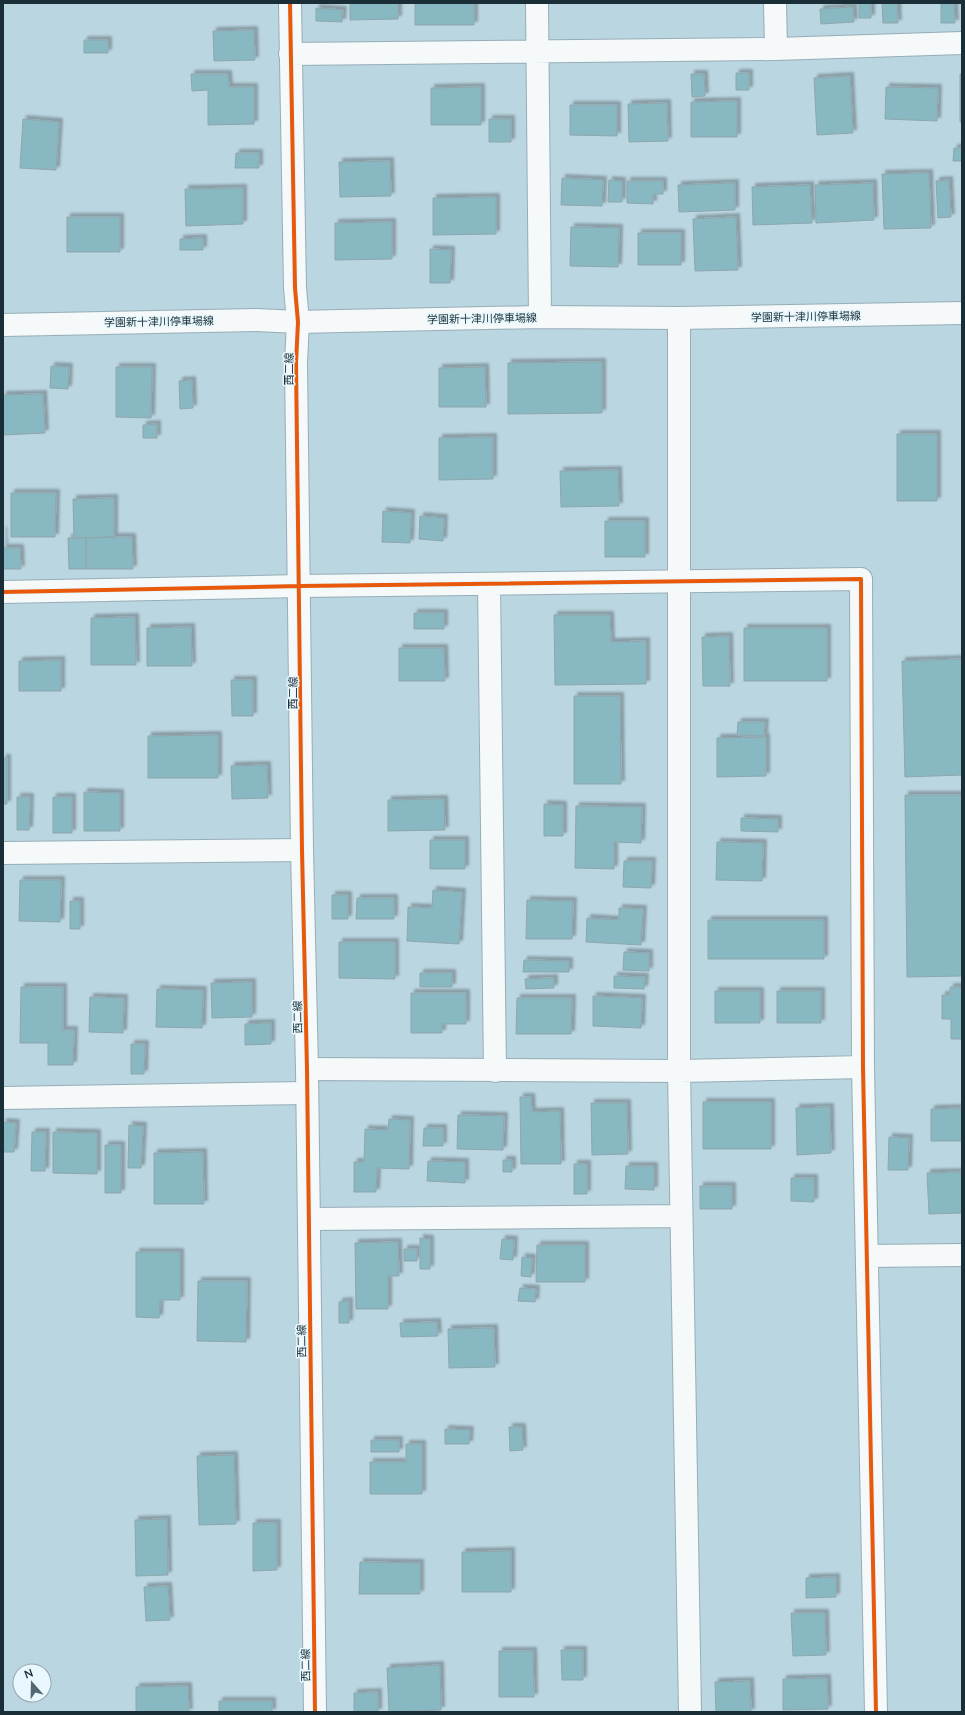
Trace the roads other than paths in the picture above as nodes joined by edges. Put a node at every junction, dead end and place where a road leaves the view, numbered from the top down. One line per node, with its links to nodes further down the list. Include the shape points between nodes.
1 (290, 3): 7 (street, 西二線)
2 (537, 3): 6 (street)
3 (775, 3): 5 (street)
4 (962, 43): 5 (street)
5 (776, 49): 6 (street)
6 (538, 52): 7 (street); 9 (street)
7 (290, 54): 11 (street, 西二線)
8 (962, 313): 10 (street, 学園新十津川停車場線)
9 (540, 317): 10 (street, 学園新十津川停車場線); 11 (street, 学園新十津川停車場線)
10 (679, 318): 13 (street)
11 (298, 322): 12 (street, 学園新十津川停車場線, via 256,320); 15 (street, 西二線, via 296,363)
12 (3, 325)
13 (678, 581): 14 (street); 19 (street, via 861,579); 21 (street)
14 (489, 584): 15 (street); 22 (street)
15 (300, 586): 16 (street); 17 (street, 西二線)
16 (3, 592)
17 (302, 850): 18 (street); 20 (street, 西二線)
18 (3, 853)
19 (863, 1067): 21 (street); 28 (street)
20 (307, 1069): 22 (street); 23 (street, 西二線)
21 (679, 1070): 22 (street); 25 (street)
22 (495, 1071)
23 (307, 1093): 24 (street); 26 (street, 西二線)
24 (3, 1098)
25 (681, 1216): 26 (street); 30 (street)
26 (309, 1220): 29 (street, 西二線)
27 (962, 1254): 28 (street)
28 (868, 1256): 31 (street)
29 (315, 1712)
30 (690, 1712)
31 (876, 1712)

